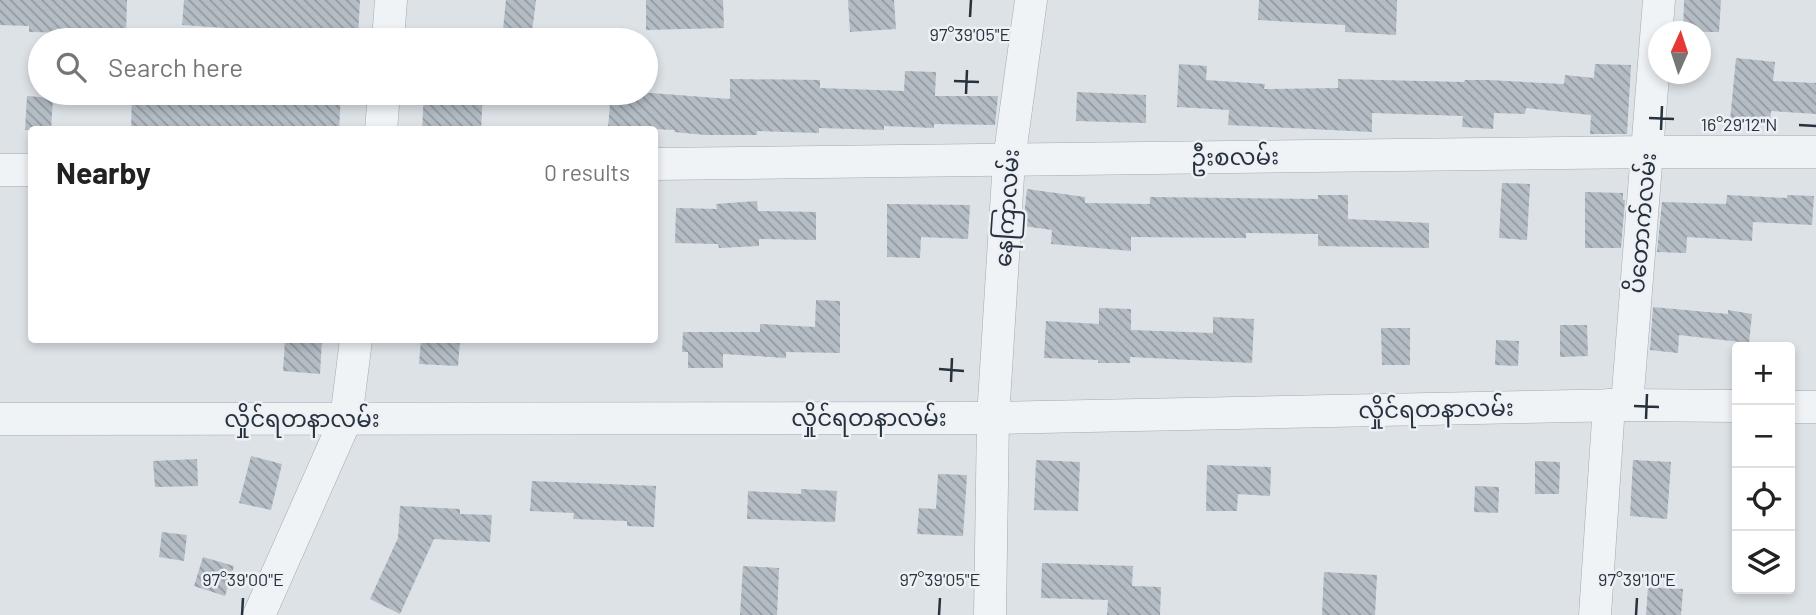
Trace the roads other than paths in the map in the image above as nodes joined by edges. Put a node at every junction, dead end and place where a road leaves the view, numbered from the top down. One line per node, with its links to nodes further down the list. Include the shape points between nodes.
1 (391, 0): 4 (street)
2 (1031, 0): 9 (street, နေကြာလမ်း)
3 (1658, 0): 7 (street, ပိတောက်လမ်း)
4 (389, 28)
5 (383, 105): 6 (street)
6 (382, 126)
7 (1647, 152): 8 (street, ဦးစလမ်း); 9 (street, ဦးစလမ်း); 14 (street, ပိတောက်လမ်း)
8 (1816, 152)
9 (1009, 160): 10 (street, ဦးစလမ်း); 18 (street, နေကြာလမ်း)
10 (658, 164)
11 (0, 170): 12 (street)
12 (28, 170)
13 (356, 343): 20 (street)
14 (1618, 405): 15 (street, လှိုင်ရတနာလမ်း); 18 (street, လှိုင်ရတနာလမ်း); 23 (street, ပိတောက်လမ်း)
15 (1732, 406)
16 (1795, 407): 17 (street)
17 (1816, 407)
18 (993, 418): 20 (street, လှိုင်ရတနာလမ်း); 22 (street, နေကြာလမ်း)
19 (0, 419): 20 (street, လှိုင်ရတနာလမ်း)
20 (346, 419): 21 (street)
21 (259, 615)
22 (990, 615)
23 (1595, 615)

